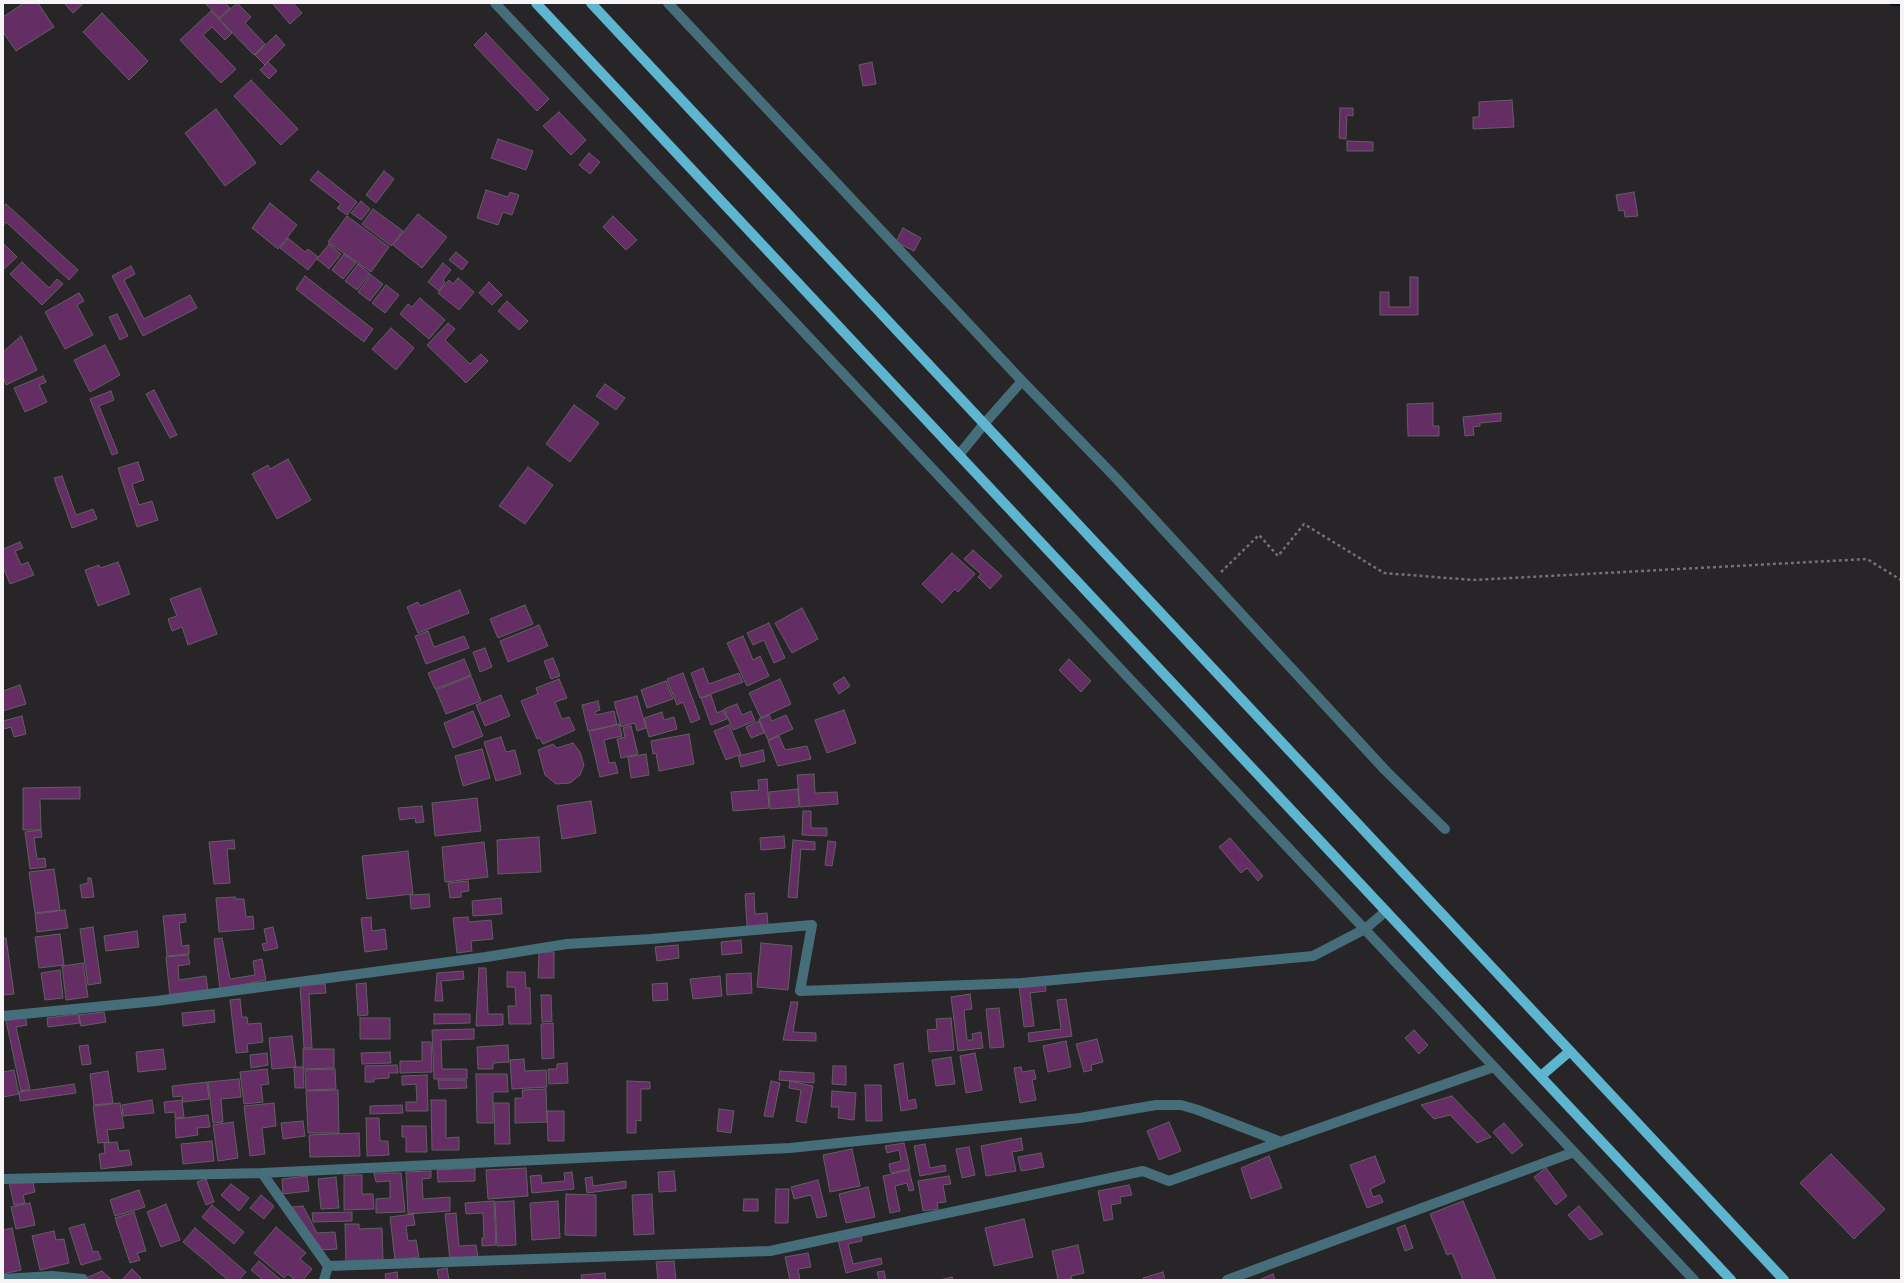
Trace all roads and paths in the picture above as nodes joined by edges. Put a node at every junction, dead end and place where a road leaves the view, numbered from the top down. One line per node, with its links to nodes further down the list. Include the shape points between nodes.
1 (495, 3): 12 (street)
2 (536, 3): 7 (main road)
3 (591, 3): 6 (main road)
4 (668, 3): 5 (street)
5 (1022, 381): 6 (street); 9 (street, via 1116,478)
6 (984, 424): 7 (street); 14 (main road)
7 (959, 455): 11 (main road)
8 (1901, 580): 9 (path, via 1867,559 1473,580 1384,573 1304,524 1278,556 1259,535)
9 (1210, 582): 10 (street, via 1385,770)
10 (1444, 829)
11 (1386, 911): 12 (street); 16 (main road)
12 (1365, 929): 13 (street, via 1313,956 1022,983 800,991 812,925 567,944 156,1001); 15 (street)
13 (3, 1016)
14 (1570, 1051): 16 (main road); 28 (main road)
15 (1494, 1067): 17 (street); 18 (street)
16 (1541, 1076): 27 (main road)
17 (1281, 1142): 19 (street, via 1198,1110 1180,1105 1156,1105 1080,1118 790,1148); 21 (street, via 1169,1181 1143,1171 770,1251)
18 (1574, 1152): 25 (street); 26 (street)
19 (262, 1173): 20 (street); 21 (street)
20 (3, 1179)
21 (328, 1266): 24 (street)
22 (3, 1279): 23 (street, via 52,1276)
23 (83, 1279)
24 (324, 1280)
25 (1227, 1280)
26 (1694, 1280)
27 (1731, 1280)
28 (1784, 1280)

